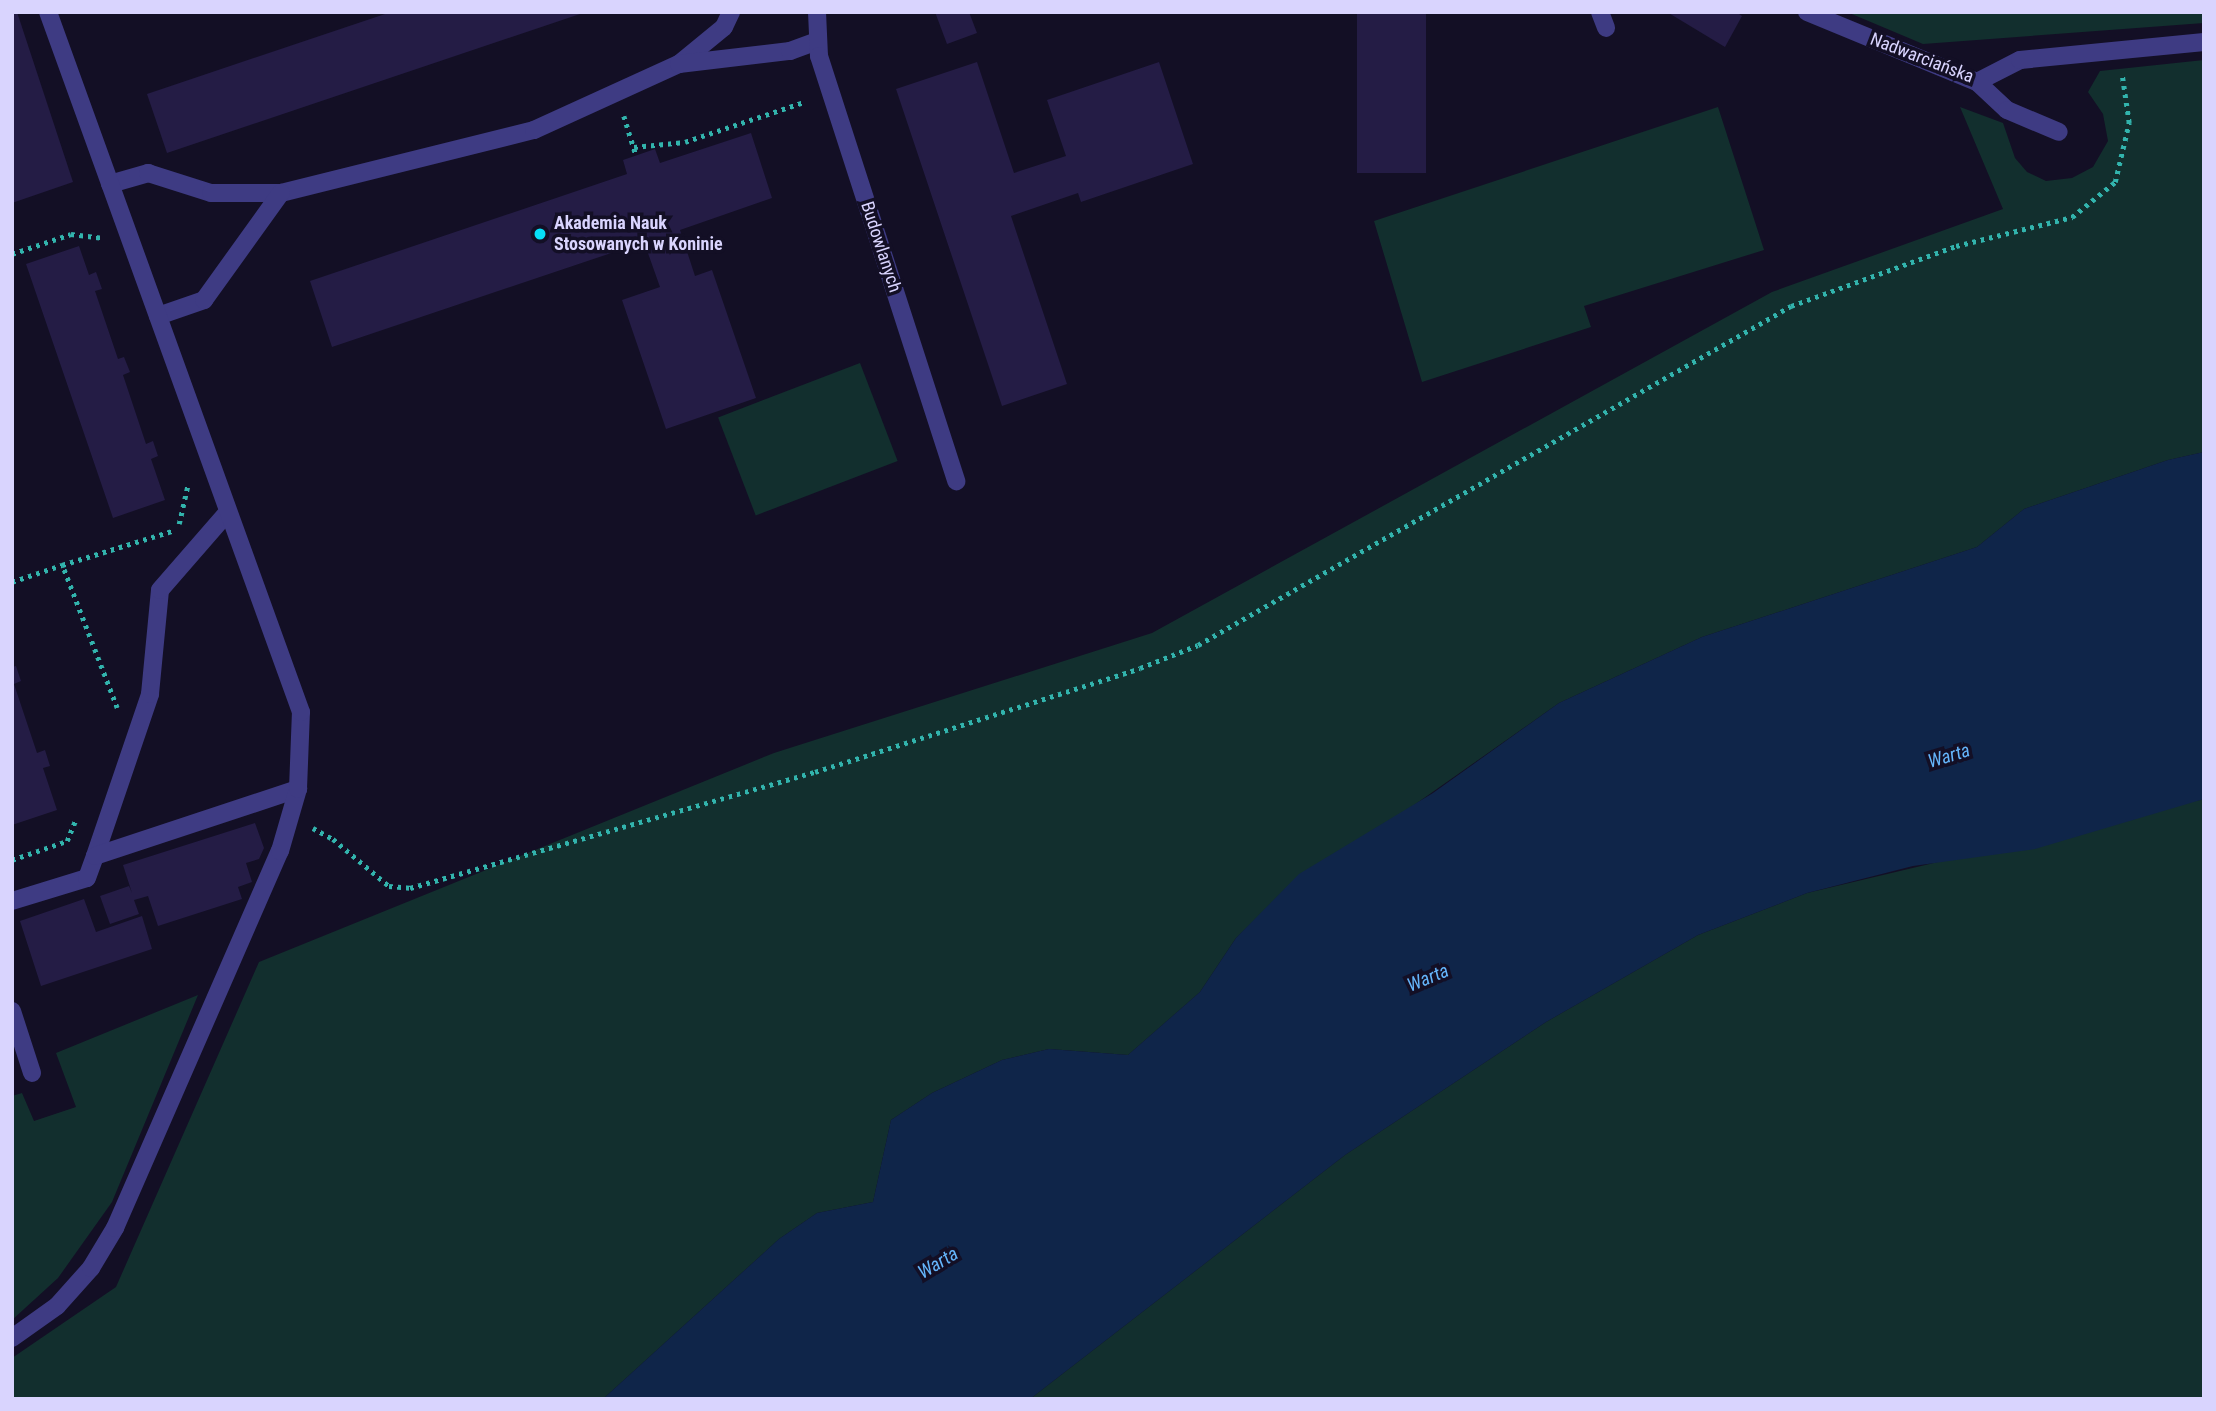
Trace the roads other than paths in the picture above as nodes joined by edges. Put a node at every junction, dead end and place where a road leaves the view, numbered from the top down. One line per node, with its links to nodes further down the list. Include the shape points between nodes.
1 (48, 12): 10 (street)
2 (732, 12): 7 (street, via 724,27)
3 (817, 12): 5 (street, Budowlanych)
4 (1807, 12): 8 (street, Nadwarciańska)
5 (817, 41): 7 (street, via 790,51); 13 (street, Budowlanych)
6 (2204, 41): 8 (street, Nadwarciańska, via 2020,60)
7 (678, 64): 11 (street, via 534,130)
8 (1977, 82): 9 (street, via 2007,110)
9 (2059, 132)
10 (110, 184): 11 (street, via 148,173 211,193); 12 (street)
11 (281, 193): 12 (street, via 204,300)
12 (158, 316): 14 (street)
13 (956, 481)
14 (227, 513): 15 (street, via 301,712); 16 (street, via 160,590 150,694)
15 (298, 789): 16 (street); 20 (street, via 280,851 115,1228 91,1268 57,1306)
16 (95, 856): 17 (street, via 87,878)
17 (12, 901)
18 (12, 1011): 19 (street)
19 (32, 1073)
20 (12, 1338)

